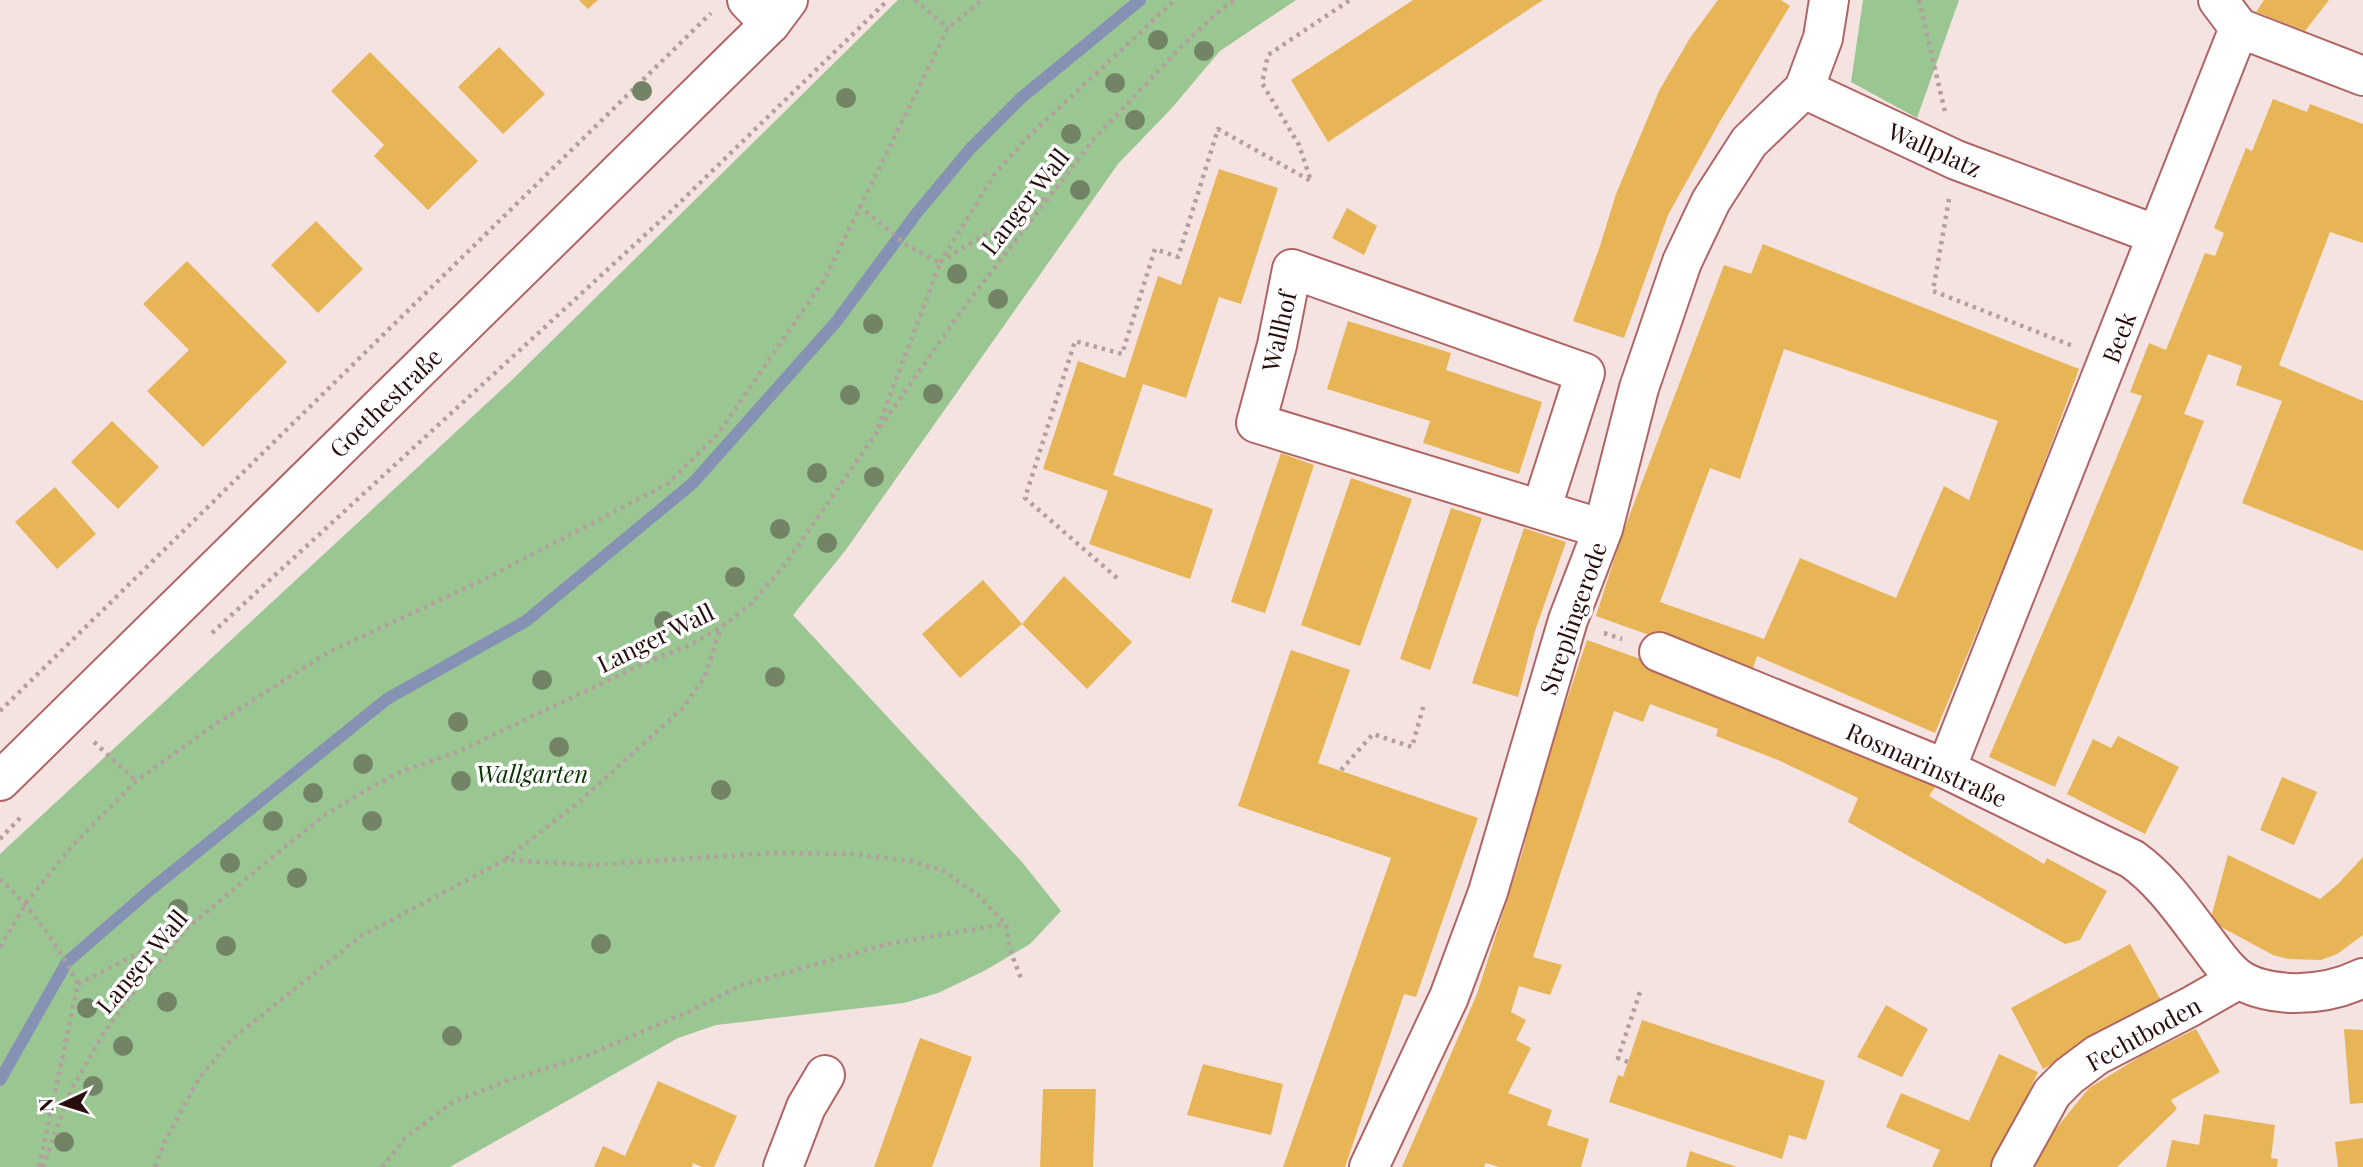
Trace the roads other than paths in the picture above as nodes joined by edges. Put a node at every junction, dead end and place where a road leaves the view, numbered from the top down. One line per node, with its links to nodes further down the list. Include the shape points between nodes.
1 (809, 0): 3 (street, Goethestraße)
2 (1829, 0): 6 (street, via 1823,38)
3 (755, 8): 12 (street, Goethestraße)
4 (2229, 14): 5 (street, Beek); 7 (street, Beek)
5 (2363, 76)
6 (1804, 89): 7 (street, Wallplatz, via 1956,160); 9 (street, Streplingerode, via 1749,142 1711,201 1682,262 1639,388)
7 (2157, 235): 11 (street, Beek)
8 (1541, 510): 8 (street, Wallhof, via 1585,373 1292,269 1256,424); 9 (street, Wallhof)
9 (1603, 529): 17 (street, Streplingerode, via 1568,620 1478,918 1449,997)
10 (1659, 652): 11 (street, Rosmarinstraße)
11 (1946, 769): 14 (street, Rosmarinstraße, via 2141,865)
12 (0, 781)
13 (2363, 978): 14 (street, via 2343,987 2299,993 2262,989)
14 (2239, 979): 18 (street, Fechtboden, via 2097,1055 2069,1076 2052,1093)
15 (825, 1075): 16 (street, via 806,1107)
16 (783, 1167)
17 (1369, 1167)
18 (2011, 1167)

